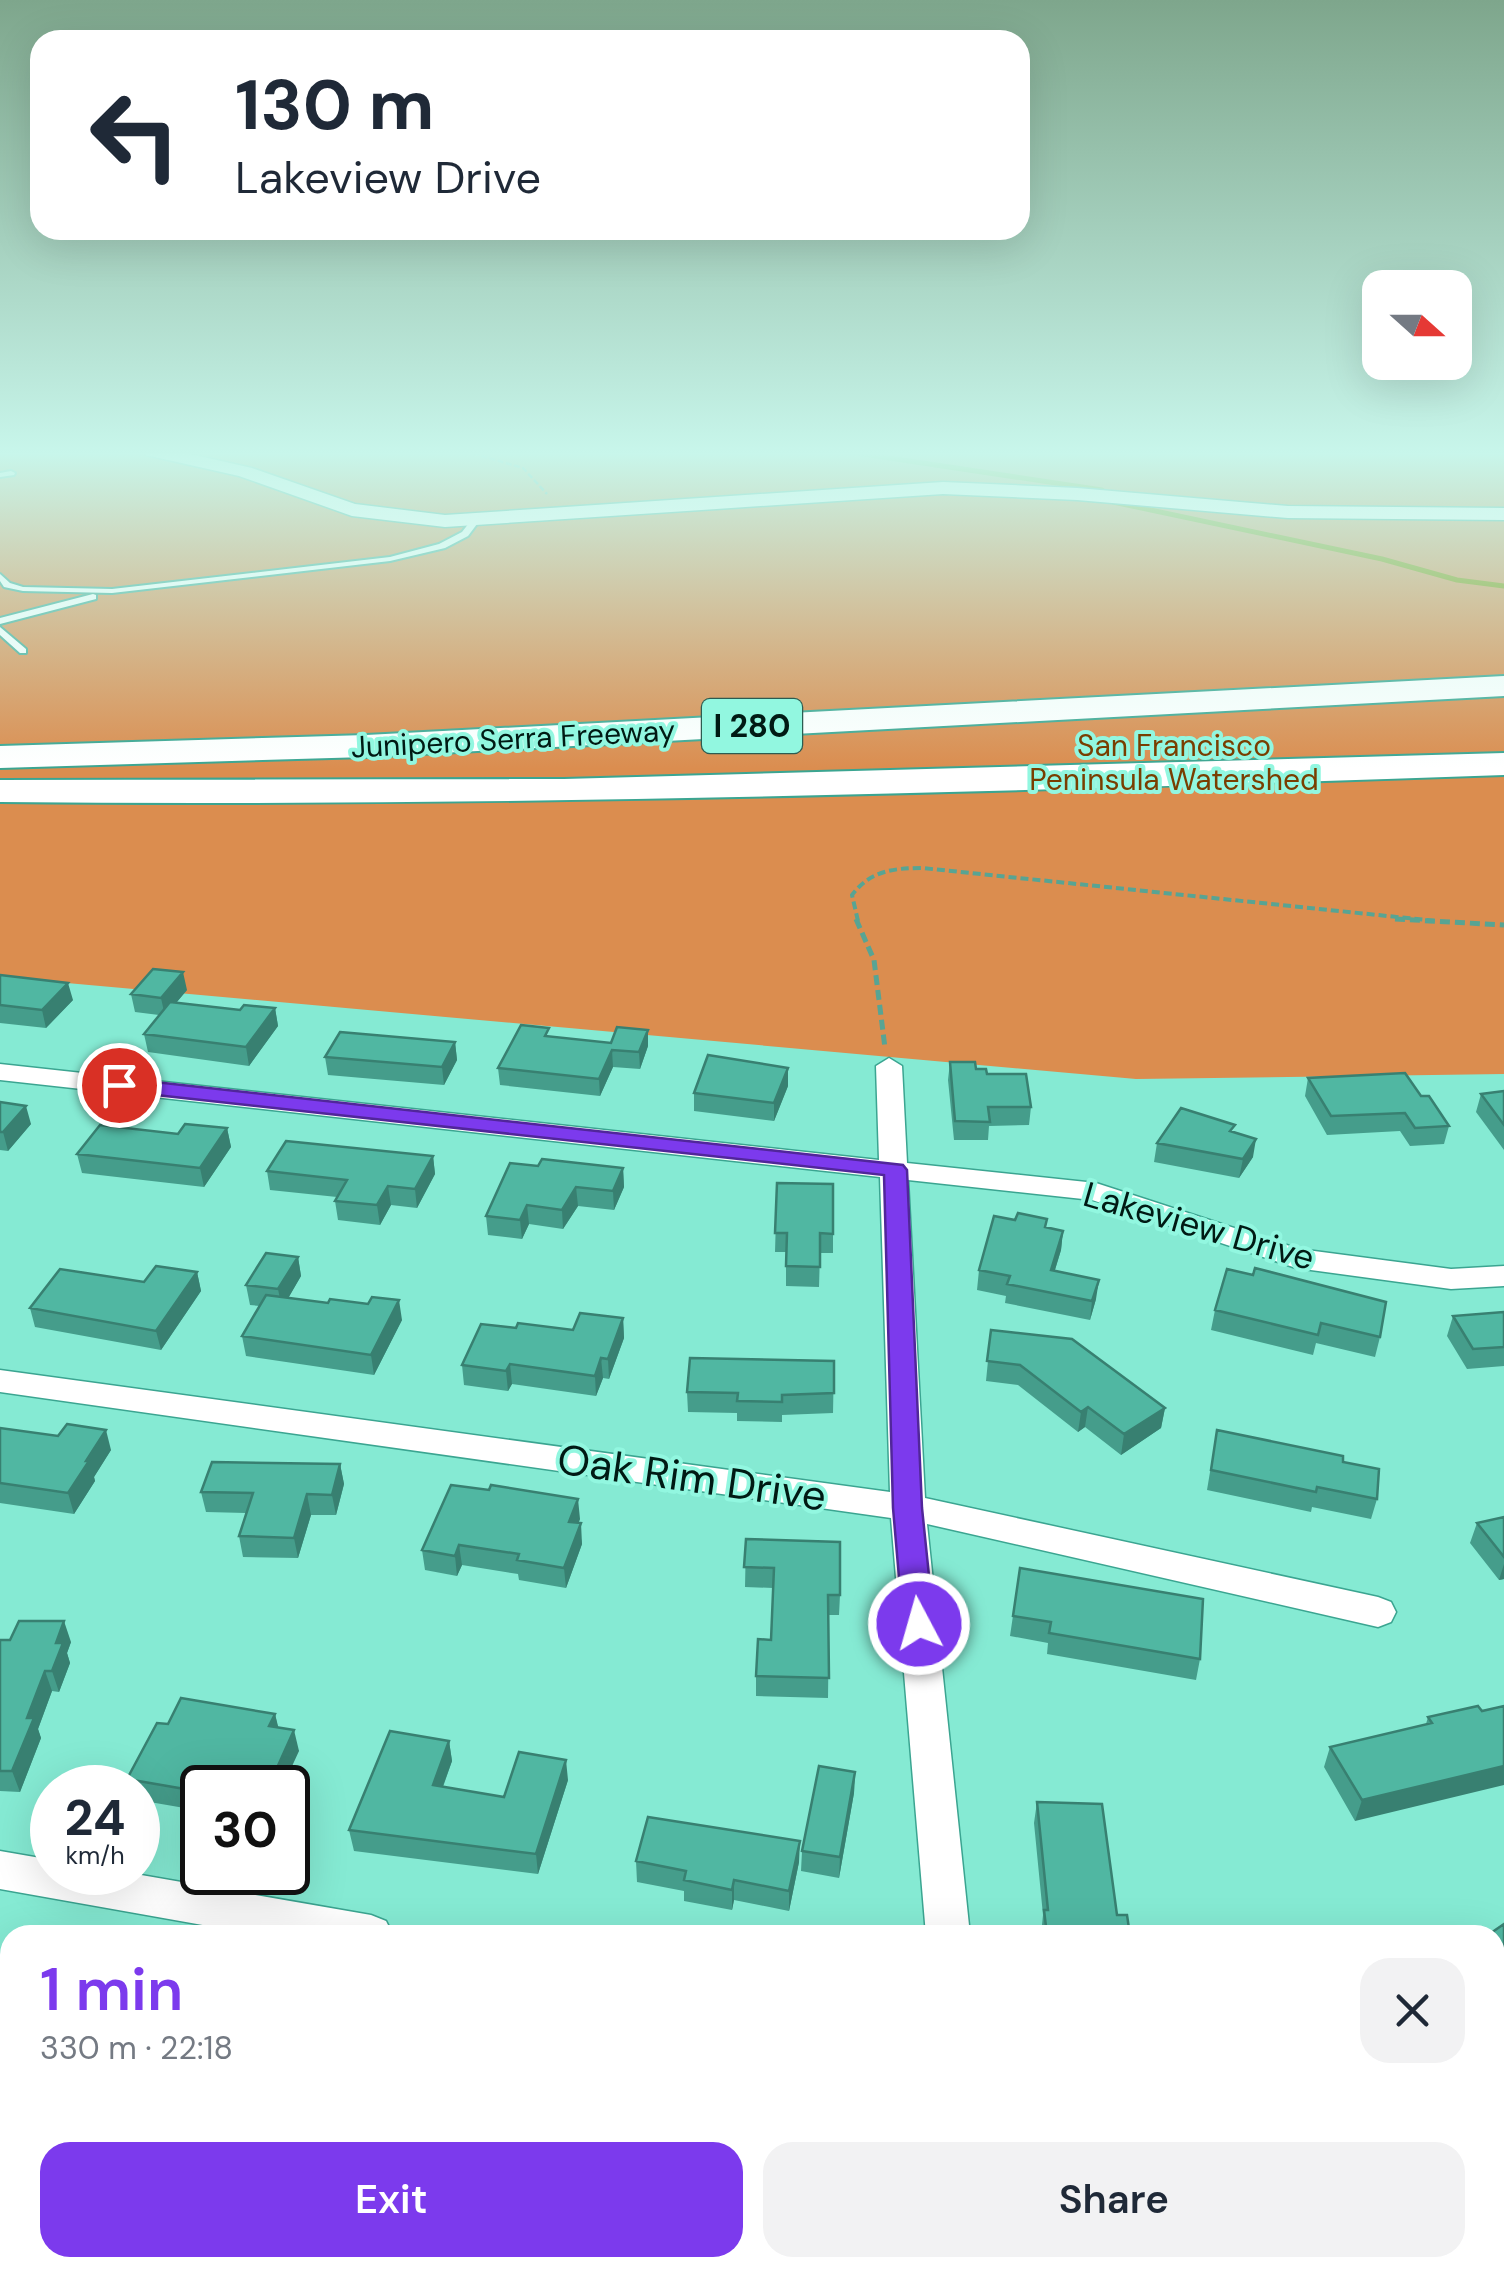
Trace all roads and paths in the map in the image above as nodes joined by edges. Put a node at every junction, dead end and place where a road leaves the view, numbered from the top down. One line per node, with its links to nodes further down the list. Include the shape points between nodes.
1 (394, 557): 3 (lane)
2 (2, 582): 3 (lane, via 52,592)
3 (112, 591): 4 (lane)
4 (0, 621)
5 (0, 630): 6 (lane)
6 (23, 651)
7 (1504, 686): 8 (highway, Junipero Serra Freeway / I 280, via 350,747)
8 (0, 757)
9 (1504, 764): 10 (highway, Junipero Serra Freeway / I 280)
10 (951, 783): 11 (highway, Junipero Serra Freeway / I 280, via 434,794); 12 (highway)
11 (0, 790)
12 (1504, 791)
13 (1504, 925): 14 (path, via 1398,920 948,868 893,870 867,879 852,895 874,960)
14 (888, 1066): 16 (street)
15 (0, 1072): 16 (street, Lakeview Drive)
16 (895, 1170): 17 (street, Lakeview Drive, via 1096,1192 1296,1258 1451,1280); 19 (street)
17 (1504, 1276)
18 (0, 1380): 19 (street, Oak Rim Drive)
19 (908, 1508): 20 (street, Oak Rim Drive); 23 (street)
20 (1378, 1612)
21 (0, 1870): 22 (street)
22 (314, 1925)
23 (947, 1925)

